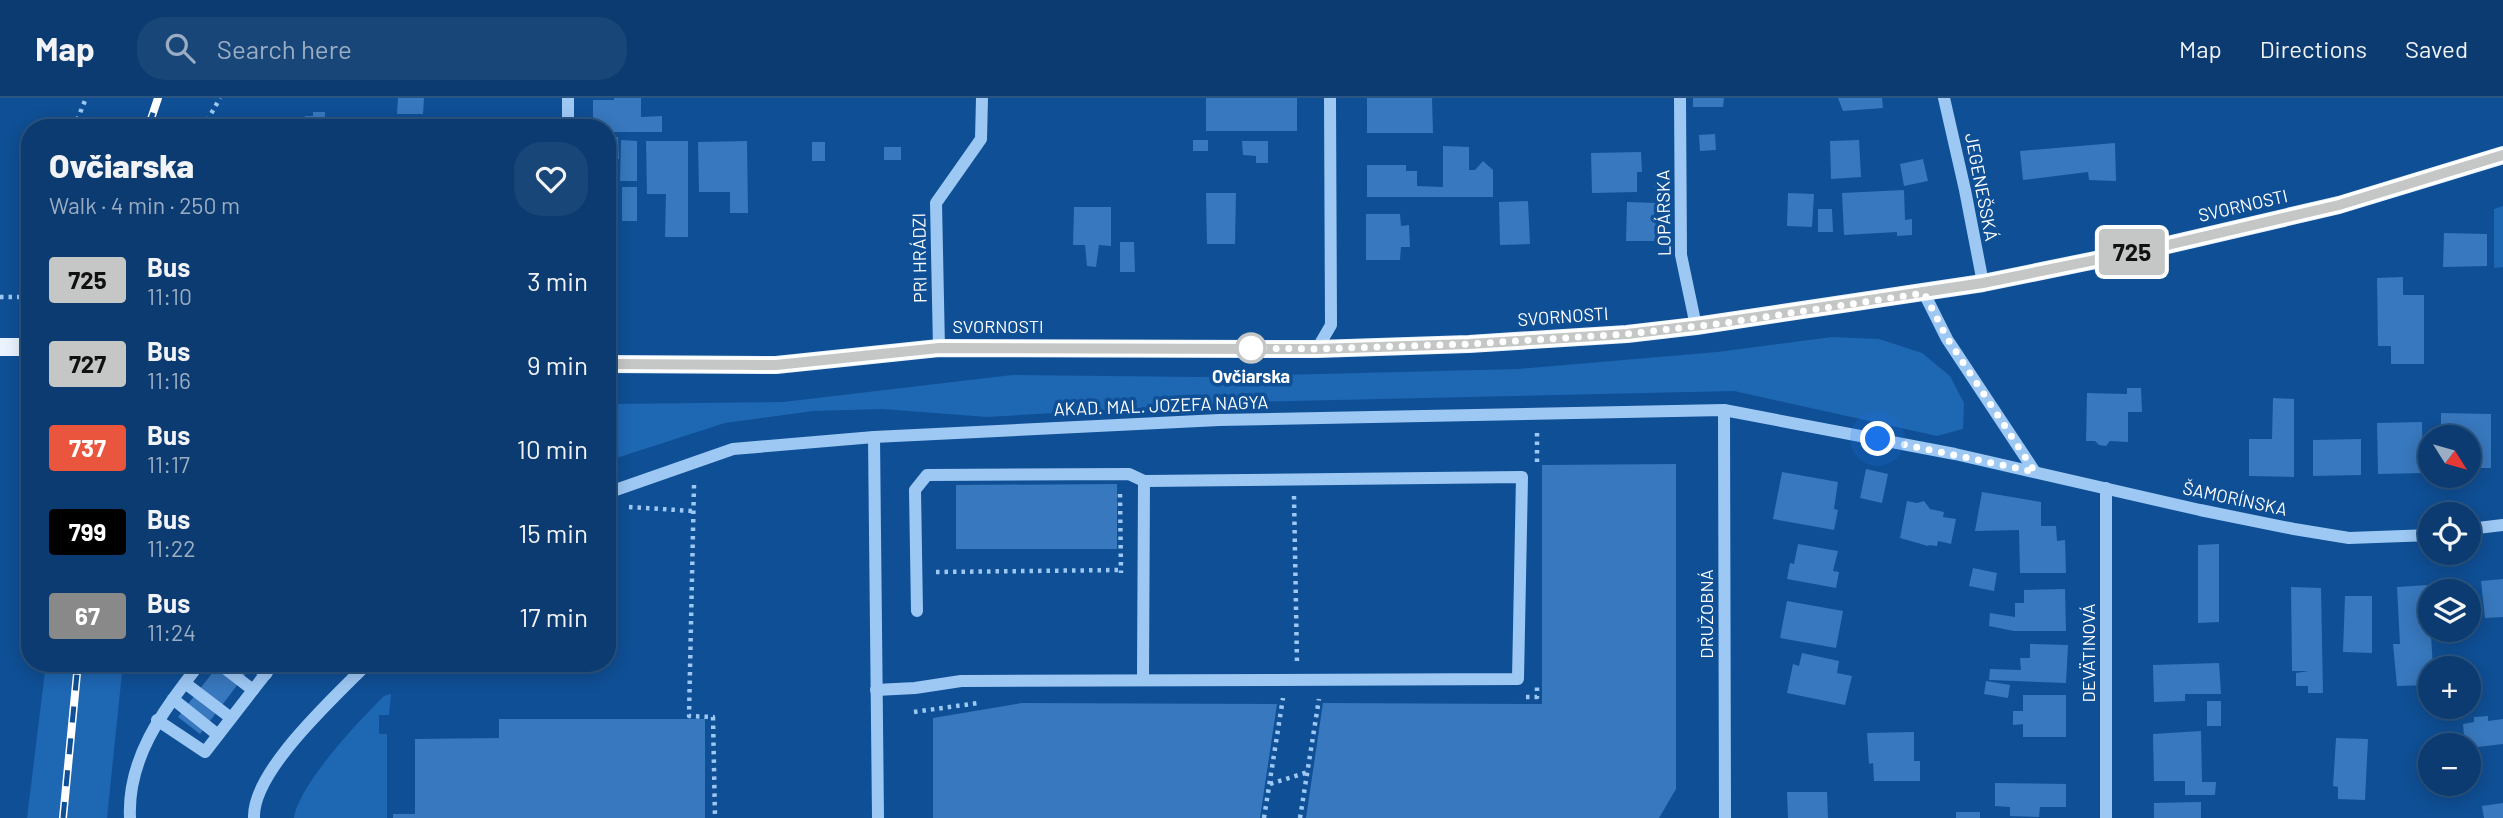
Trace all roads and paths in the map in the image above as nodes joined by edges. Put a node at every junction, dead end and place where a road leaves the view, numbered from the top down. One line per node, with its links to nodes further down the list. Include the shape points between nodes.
1 (86, 98): 8 (path)
2 (220, 98): 9 (path)
3 (568, 98): 10 (street)
4 (982, 98): 19 (street, PRI HRÁDZI, via 981,139 936,203)
5 (1330, 98): 20 (street, via 1331,326)
6 (1680, 98): 16 (street, LOPÁRSKA, via 1681,255)
7 (1944, 98): 12 (street, JEGENEŠSKÁ)
8 (78, 119)
9 (208, 119)
10 (568, 119)
11 (2503, 155): 12 (main road, SVORNOSTI, via 2339,205)
12 (1983, 283): 13 (main road, SVORNOSTI)
13 (1924, 293): 16 (main road, SVORNOSTI); 24 (street, via 1947,338)
14 (0, 297): 15 (path)
15 (21, 297)
16 (1696, 326): 20 (main road, SVORNOSTI, via 1502,342)
17 (0, 347): 18 (main road)
18 (21, 347)
19 (939, 348): 20 (main road, SVORNOSTI); 21 (main road, SVORNOSTI, via 776,365)
20 (1317, 349)
21 (616, 364)
22 (1724, 410): 23 (street, AKAD. MAL. JOZEFA NAGYA, via 1219,420); 24 (street, ŠAMORÍNSKA); 61 (street, DRUŽOBNÁ)
23 (874, 437): 29 (street, AKAD. MAL. JOZEFA NAGYA, via 733,449); 46 (street)
24 (2035, 472): 28 (street, ŠAMORÍNSKA)
25 (1294, 480): 26 (street); 43 (path); 43 (street, via 1522,477 1518,679)
26 (1144, 481): 36 (street, via 1129,474 927,475 915,491); 42 (street)
27 (694, 485): 31 (path)
28 (2106, 488): 34 (street, ŠAMORÍNSKA, via 2349,538); 62 (street, DEVÄTINOVÁ)
29 (616, 490)
30 (630, 508): 31 (path)
31 (693, 511): 57 (path, via 689,716 713,717)
32 (2503, 525): 33 (street)
33 (2481, 528)
34 (2418, 535)
35 (1121, 570): 36 (path)
36 (917, 573): 37 (street)
37 (917, 611)
38 (194, 672): 44 (street)
39 (230, 672): 45 (street)
40 (268, 672): 45 (street)
41 (359, 672): 56 (street, via 281,754 254,805)
42 (1143, 680): 43 (street); 46 (street, via 961,681)
43 (1298, 680)
44 (185, 683): 49 (street); 50 (street)
45 (253, 690): 50 (street)
46 (876, 690): 58 (street)
47 (1283, 698): 54 (path)
48 (1319, 698): 53 (path)
49 (173, 699): 51 (street); 52 (street)
50 (231, 719): 52 (street)
51 (157, 720): 52 (street, via 205,752); 55 (street, via 137,764)
52 (218, 735)
53 (1308, 772): 54 (path); 60 (path)
54 (1270, 784): 59 (path)
55 (130, 818)
56 (254, 818)
57 (715, 818)
58 (878, 818)
59 (1264, 818)
60 (1300, 818)
61 (1725, 818)
62 (2106, 818)

